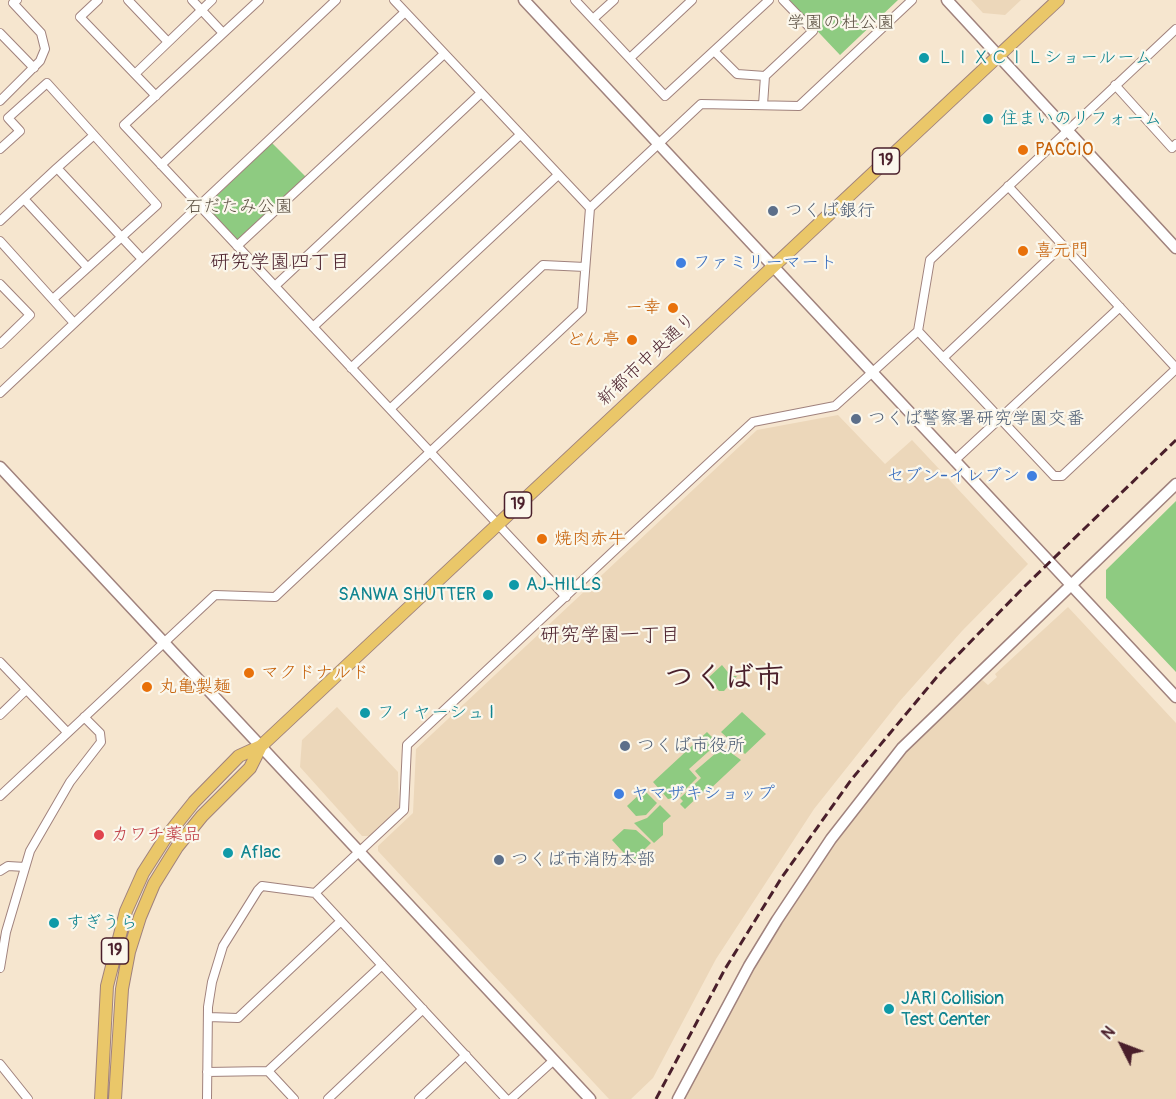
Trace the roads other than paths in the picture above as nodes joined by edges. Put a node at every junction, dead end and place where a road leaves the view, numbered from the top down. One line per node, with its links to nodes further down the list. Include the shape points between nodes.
1 (98, 0): 30 (street, via 80,17)
2 (128, 0): 24 (street)
3 (192, 0): 18 (street)
4 (212, 0): 18 (street)
5 (259, 0): 23 (street)
6 (336, 0): 43 (street)
7 (394, 0): 19 (street)
8 (524, 0): 40 (street)
9 (575, 0): 20 (street)
10 (614, 0): 20 (street)
11 (692, 0): 28 (street)
12 (769, 0): 25 (street)
13 (783, 0): 31 (street, via 813,31)
14 (912, 0): 36 (street, via 799,106)
15 (947, 0): 27 (street)
16 (1058, 0): 27 (main road, 新都市中央通り / 19)
17 (13, 1): 29 (street, via 44,40 44,56)
18 (201, 10): 23 (street); 24 (street)
19 (405, 12): 26 (street); 48 (street)
20 (593, 19): 28 (street)
21 (1176, 29): 32 (street)
22 (0, 33): 29 (street)
23 (223, 33): 34 (street)
24 (168, 42): 30 (street)
25 (714, 51): 28 (street, via 665,96); 31 (street, via 737,74)
26 (444, 54): 33 (street); 55 (street)
27 (999, 55): 37 (street); 57 (main road, 新都市中央通り / 19)
28 (630, 58)
29 (34, 68): 35 (street)
30 (135, 74): 34 (street)
31 (765, 76): 36 (street)
32 (1115, 85): 37 (street); 41 (street, via 1172,148)
33 (481, 93): 39 (street); 61 (street)
34 (156, 96): 43 (street, via 124,125)
35 (0, 100)
36 (762, 105): 40 (street, via 700,104)
37 (1068, 129): 46 (street); 53 (street)
38 (94, 135): 42 (street, via 47,83 8,118 20,131); 44 (street); 51 (street, via 156,205)
39 (520, 135): 45 (street); 65 (street)
40 (659, 144): 49 (street); 57 (street)
41 (1176, 144)
42 (0, 149)
43 (161, 165): 48 (street)
44 (57, 168): 47 (street); 51 (street)
45 (558, 175): 49 (street); 69 (street)
46 (1008, 186): 54 (street); 66 (street, via 930,260)
47 (24, 199): 50 (street); 58 (street)
48 (199, 206): 55 (street); 56 (street)
49 (590, 208): 59 (street)
50 (0, 221)
51 (121, 237): 56 (street); 58 (street)
52 (0, 241): 62 (street)
53 (1174, 244)
54 (1063, 245): 63 (street); 68 (street)
55 (237, 246): 61 (street)
56 (142, 260): 64 (street)
57 (773, 266): 71 (street); 79 (main road, 新都市中央通り / 19)
58 (87, 267): 62 (street)
59 (585, 267): 73 (street, via 543,265); 75 (street, via 582,310)
60 (0, 284): 67 (street, via 30,315)
61 (275, 286): 65 (street)
62 (52, 299): 64 (street)
63 (1120, 307): 70 (street); 74 (street)
64 (74, 323): 72 (street)
65 (313, 327): 69 (street)
66 (918, 331): 68 (street); 71 (street)
67 (0, 344)
68 (943, 358): 74 (street)
69 (351, 368): 73 (street)
70 (1176, 369): 74 (street, via 1062,476 1054,476)
71 (872, 372): 76 (street); 81 (street, via 835,406 753,422)
72 (0, 393)
73 (390, 409): 75 (street)
74 (1000, 419): 76 (street)
75 (430, 452): 79 (street); 82 (street, via 275,597 215,595)
76 (954, 461): 80 (street)
77 (0, 467): 82 (street)
78 (1176, 484): 80 (street)
79 (498, 524): 81 (street); 89 (main road, 新都市中央通り / 19)
80 (1072, 585): 85 (street); 115 (street, via 902,748 831,839 749,966)
81 (566, 597): 91 (street, via 407,745 404,810)
82 (164, 643): 87 (street); 89 (street)
83 (0, 662): 84 (street)
84 (26, 690): 86 (street); 88 (street)
85 (1176, 697)
86 (0, 715)
87 (84, 717): 88 (street); 92 (street, via 100,733 101,742 51,810)
88 (67, 732): 90 (street)
89 (261, 746): 91 (street); 106 (main road, 新都市中央通り / 19, via 239,756 194,802 143,873 124,920 107,986); 107 (main road, 新都市中央通り / 19, via 250,768 202,816 177,848 154,884 140,917 122,989)
90 (0, 796)
91 (360, 851): 94 (street); 101 (street)
92 (25, 867): 93 (street, via 8,866); 97 (street)
93 (0, 871)
94 (315, 893): 95 (street); 99 (street, via 262,886 258,890 223,946 212,982)
95 (341, 921): 96 (street); 99 (street, via 238,1017)
96 (382, 965): 98 (street); 103 (street)
97 (0, 968)
98 (423, 1010): 100 (street); 110 (street)
99 (208, 1017): 104 (street)
100 (466, 1055): 111 (street); 112 (street)
101 (554, 1060): 113 (street); 114 (street)
102 (0, 1064): 105 (street)
103 (268, 1071): 104 (street); 109 (street)
104 (207, 1072): 108 (street)
105 (28, 1099)
106 (101, 1099)
107 (115, 1099)
108 (207, 1099)
109 (294, 1099)
110 (328, 1099)
111 (419, 1099)
112 (506, 1099)
113 (512, 1099)
114 (590, 1099)
115 (678, 1099)

